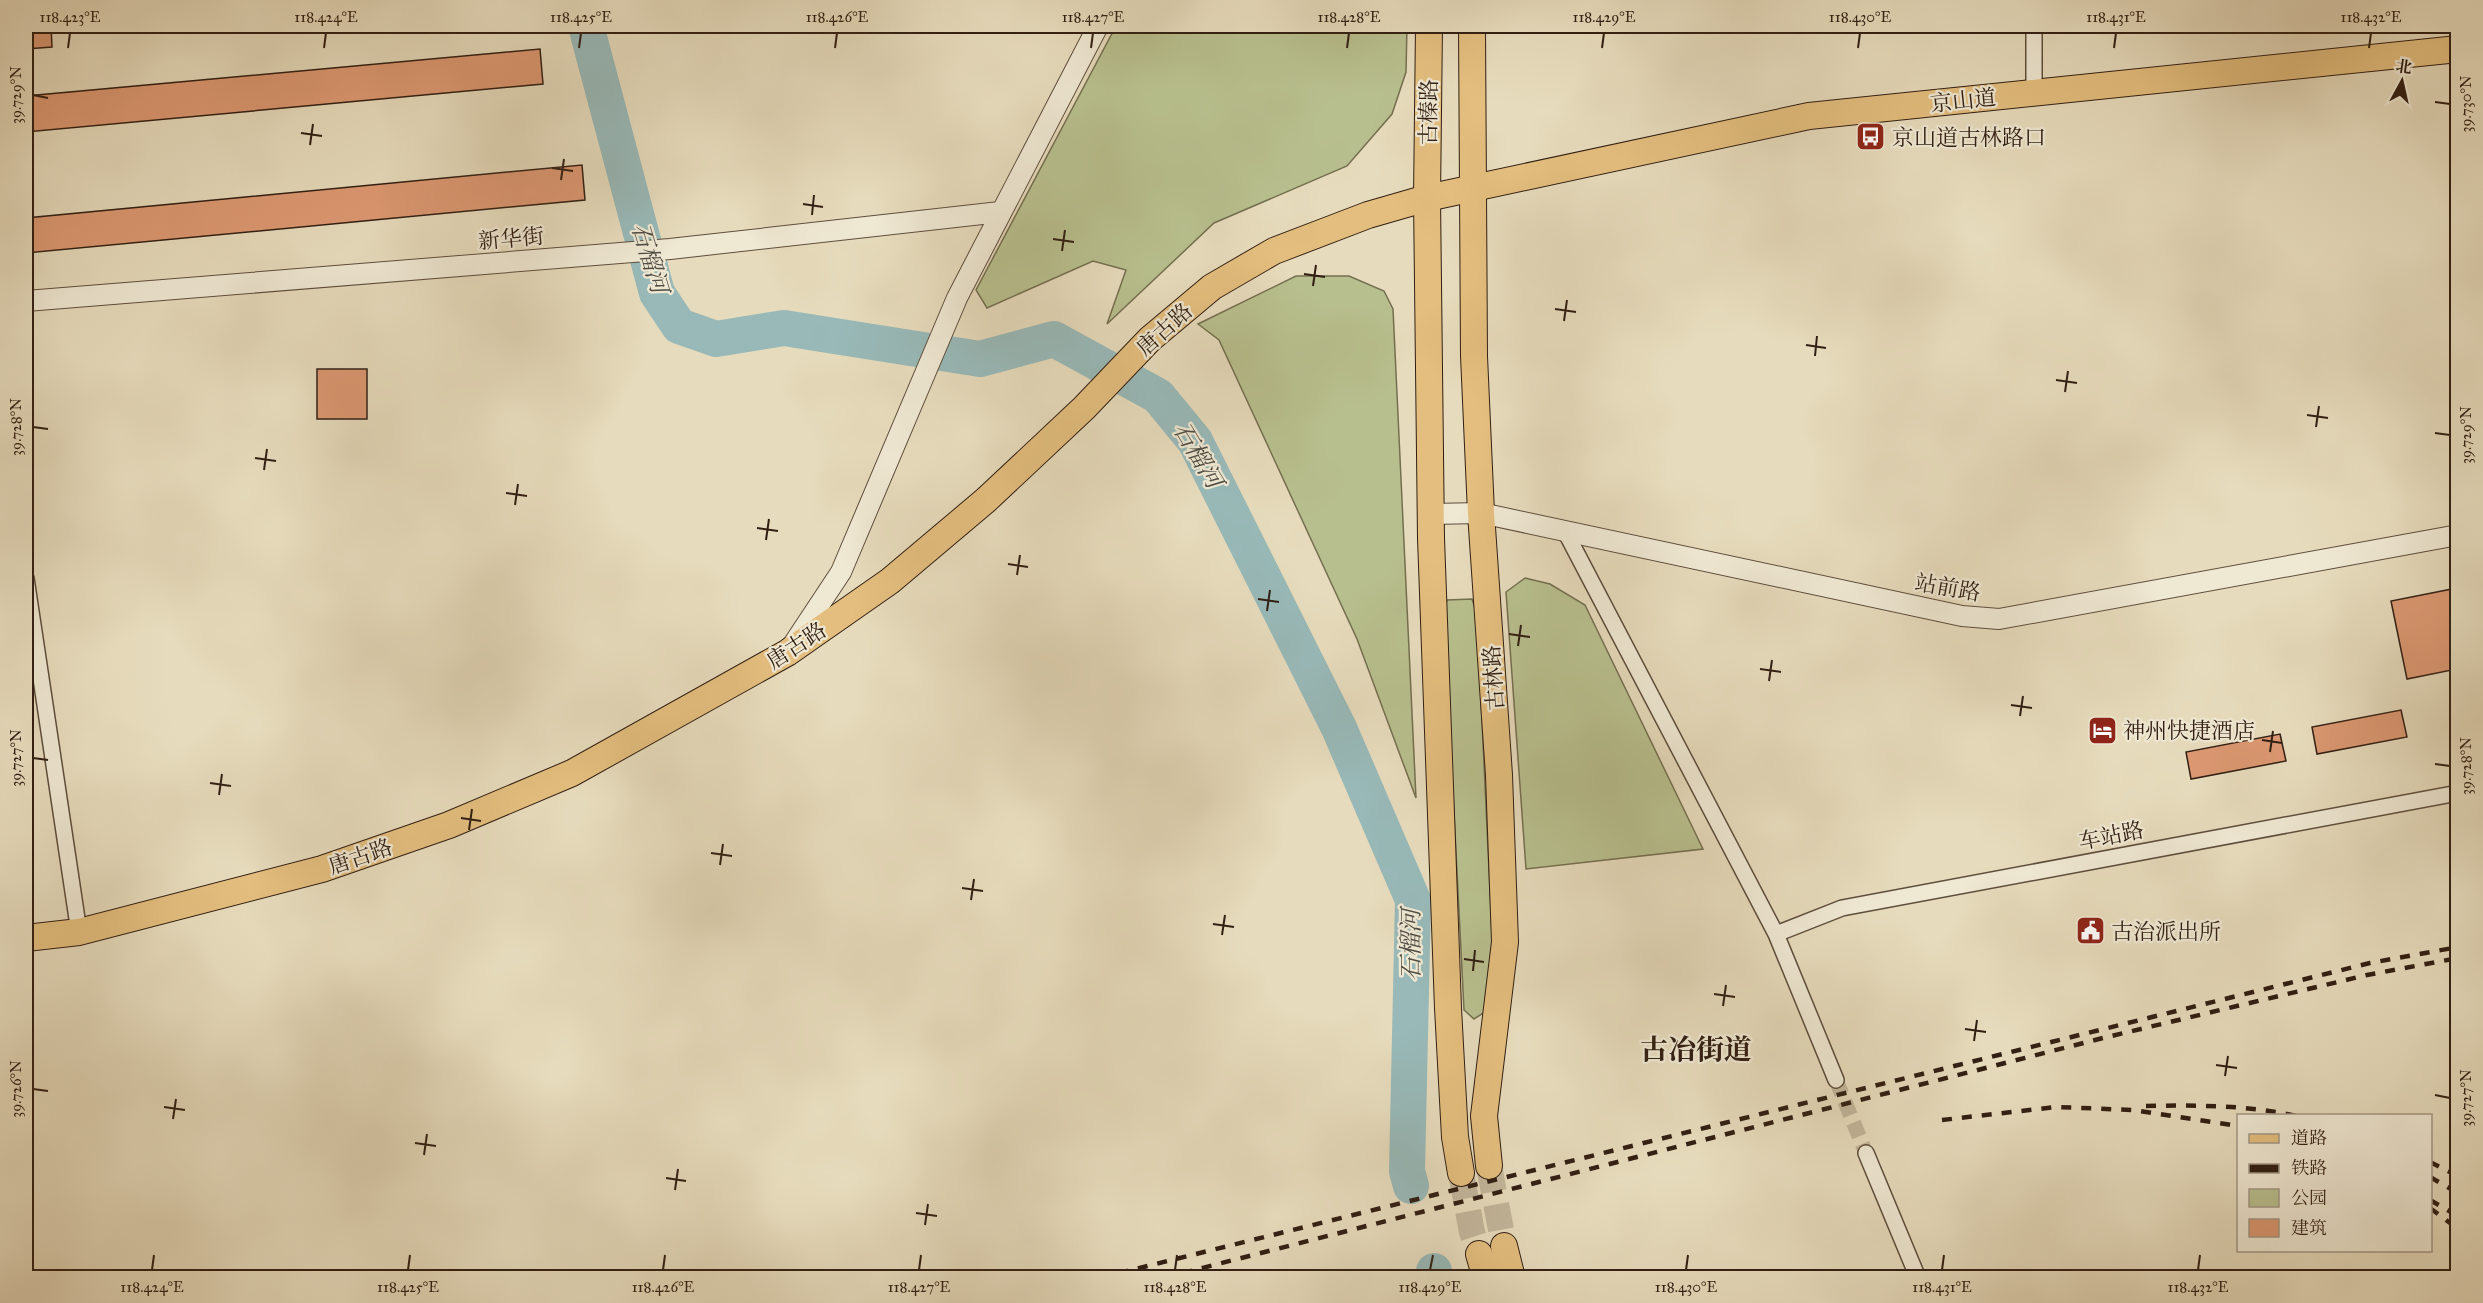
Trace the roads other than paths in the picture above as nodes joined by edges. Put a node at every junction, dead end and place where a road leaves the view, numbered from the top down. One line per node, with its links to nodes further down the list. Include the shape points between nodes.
1 (1098, 26): 9 (street)
2 (1429, 26): 8 (main road, 古榛路)
3 (1472, 26): 7 (main road, 古榛路)
4 (2034, 26): 6 (street)
5 (2457, 49): 6 (main road, 京山道)
6 (2034, 93): 7 (main road, 京山道, via 1809,116)
7 (1474, 188): 8 (main road, 唐古路); 11 (main road, 古林路, via 1474,356)
8 (1427, 198): 12 (main road); 16 (main road, 唐古路, via 1368,215 1274,251 1212,287 1150,339 1084,408 986,500 890,581)
9 (1000, 213): 10 (street, 新华街, via 669,249); 16 (street, via 957,298 842,572)
10 (26, 301)
11 (1481, 513): 12 (street, 站前路); 13 (street, 站前路); 23 (main road, 古林路, via 1500,775 1505,942 1484,1116)
12 (1431, 514): 24 (main road, via 1448,1008 1455,1137)
13 (1564, 531): 14 (street, 站前路, via 1962,616 1999,620); 19 (street)
14 (2457, 535)
15 (26, 578): 18 (street)
16 (787, 653): 18 (main road, 唐古路, via 572,773 449,825 322,869)
17 (2457, 793): 19 (street, 车站路, via 1842,908)
18 (79, 933): 20 (main road, 唐古路)
19 (1776, 934): 21 (street)
20 (26, 938)
21 (1836, 1080)
22 (1866, 1153): 27 (street)
23 (1489, 1166)
24 (1461, 1173)
25 (1504, 1246): 26 (main road)
26 (1512, 1278)
27 (1918, 1278)

